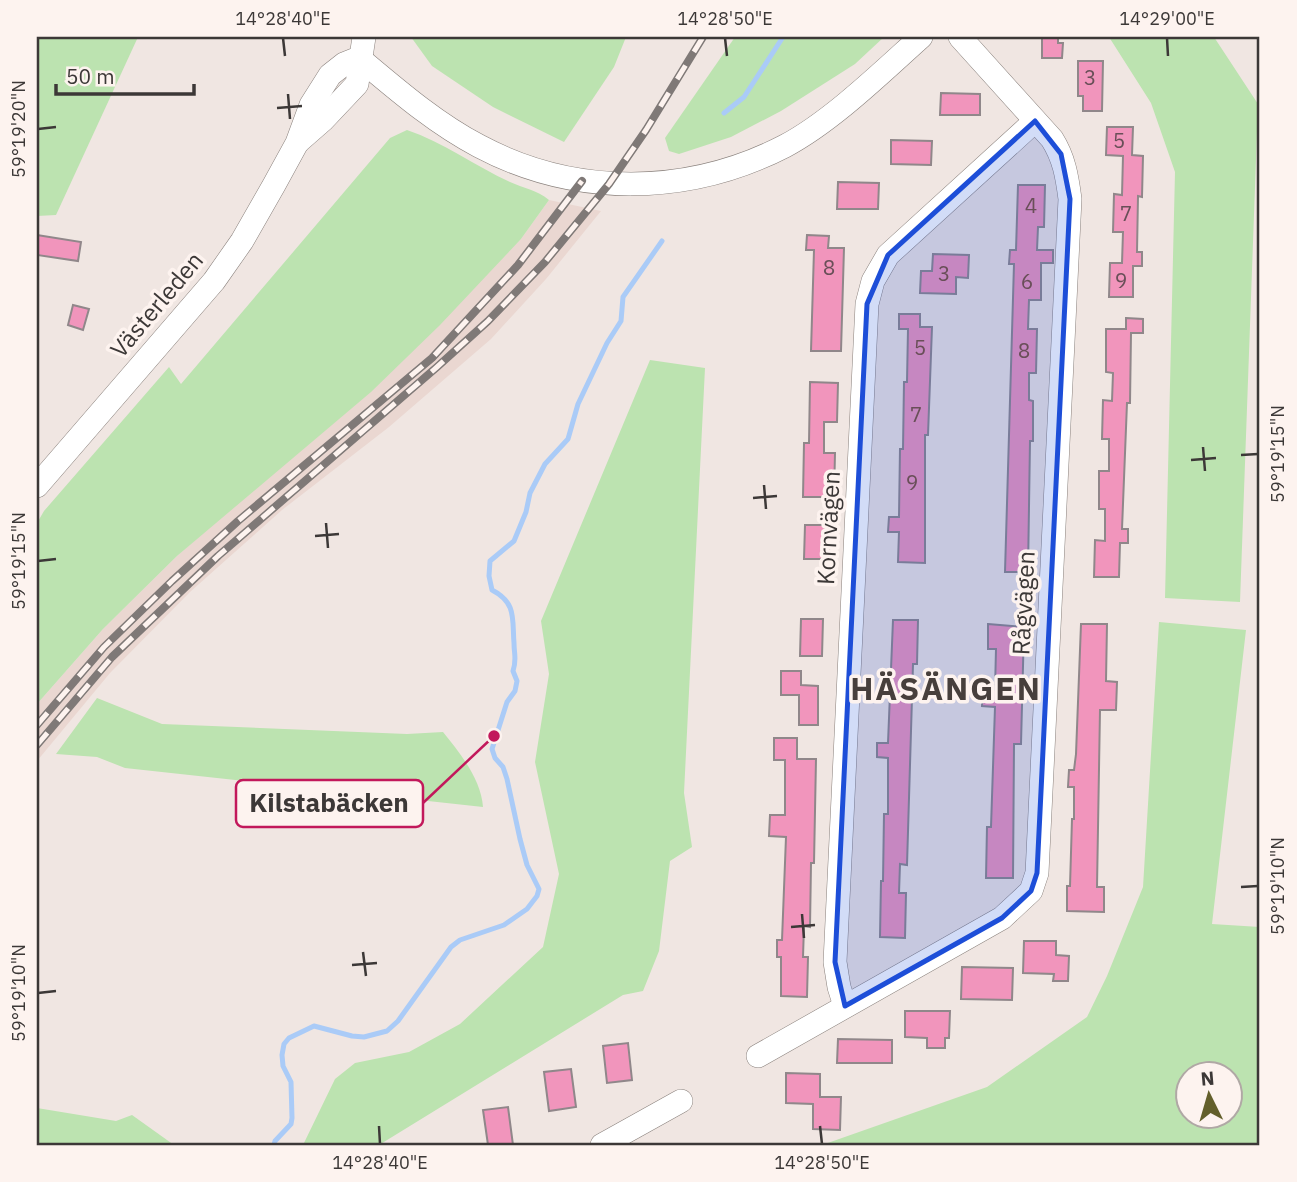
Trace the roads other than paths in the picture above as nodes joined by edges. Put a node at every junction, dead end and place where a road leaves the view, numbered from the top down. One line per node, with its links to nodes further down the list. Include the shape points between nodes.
1 (921, 37): 3 (street, via 850,99 786,145 754,160 683,180 618,185 559,177 478,146 436,119)
2 (960, 37): 4 (street, Rågvägen)
3 (361, 47): 5 (street, Västerleden, via 357,84 297,143 242,242 214,281)
4 (1035, 121): 6 (street, Kornvägen, via 888,255 873,281 867,304 835,962); 6 (street, Rågvägen, via 1061,154 1070,199 1037,873 1031,891 1002,918)
5 (37, 486)
6 (845, 1006): 7 (street, Rågvägen)
7 (758, 1056)
8 (681, 1101): 9 (street)
9 (602, 1145)

